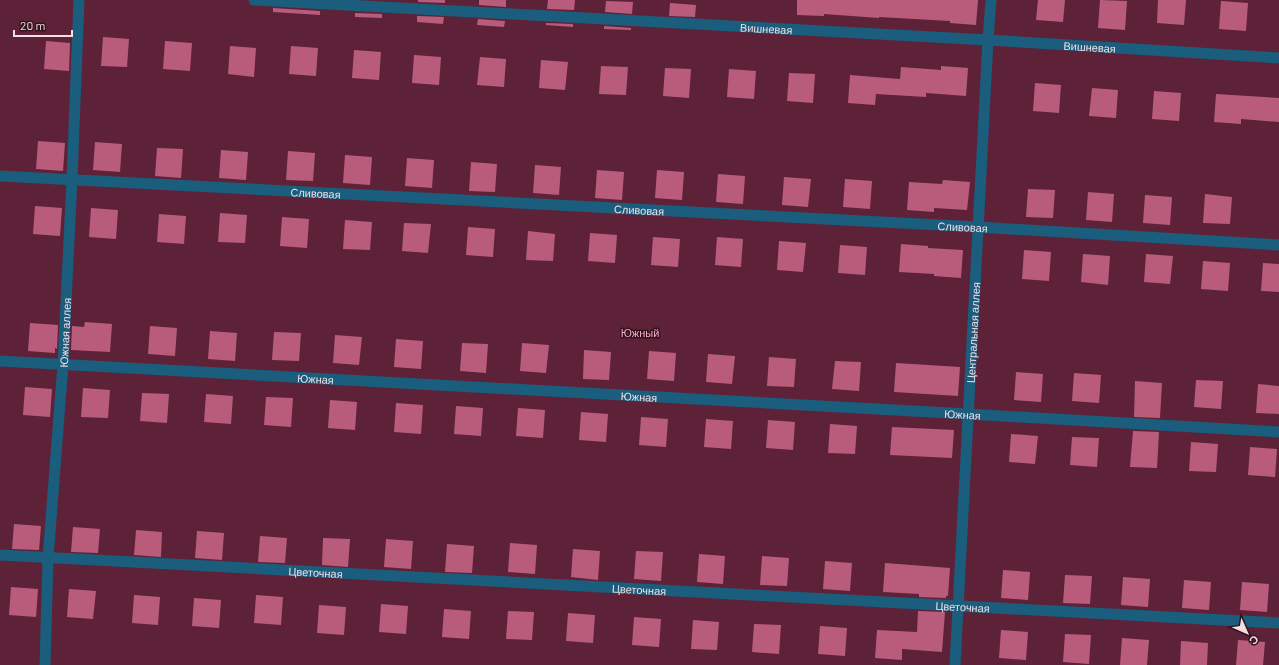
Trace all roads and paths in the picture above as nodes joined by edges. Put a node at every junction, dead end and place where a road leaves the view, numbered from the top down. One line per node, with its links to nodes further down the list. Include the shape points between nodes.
1 (79, 0): 7 (street, Южная аллея)
2 (254, 0): 4 (street, Вишневая)
3 (991, 0): 4 (street, Центральная аллея)
4 (988, 40): 5 (street, Вишневая); 8 (street, Центральная аллея)
5 (1279, 58)
6 (0, 176): 7 (street, Сливовая)
7 (72, 179): 8 (street, Сливовая); 11 (street, Южная аллея)
8 (978, 227): 9 (street, Сливовая); 12 (street, Центральная аллея)
9 (1279, 245)
10 (0, 361): 11 (street, Южная)
11 (63, 364): 12 (street, Южная); 15 (street, Южная аллея)
12 (968, 414): 13 (street, Южная); 16 (street, Центральная аллея)
13 (1279, 432)
14 (0, 554): 15 (street, Цветочная)
15 (48, 558): 16 (street, Цветочная); 18 (street, Южная аллея)
16 (959, 605): 17 (street, Цветочная); 19 (street, Центральная аллея)
17 (1279, 623)
18 (45, 665)
19 (955, 665)

